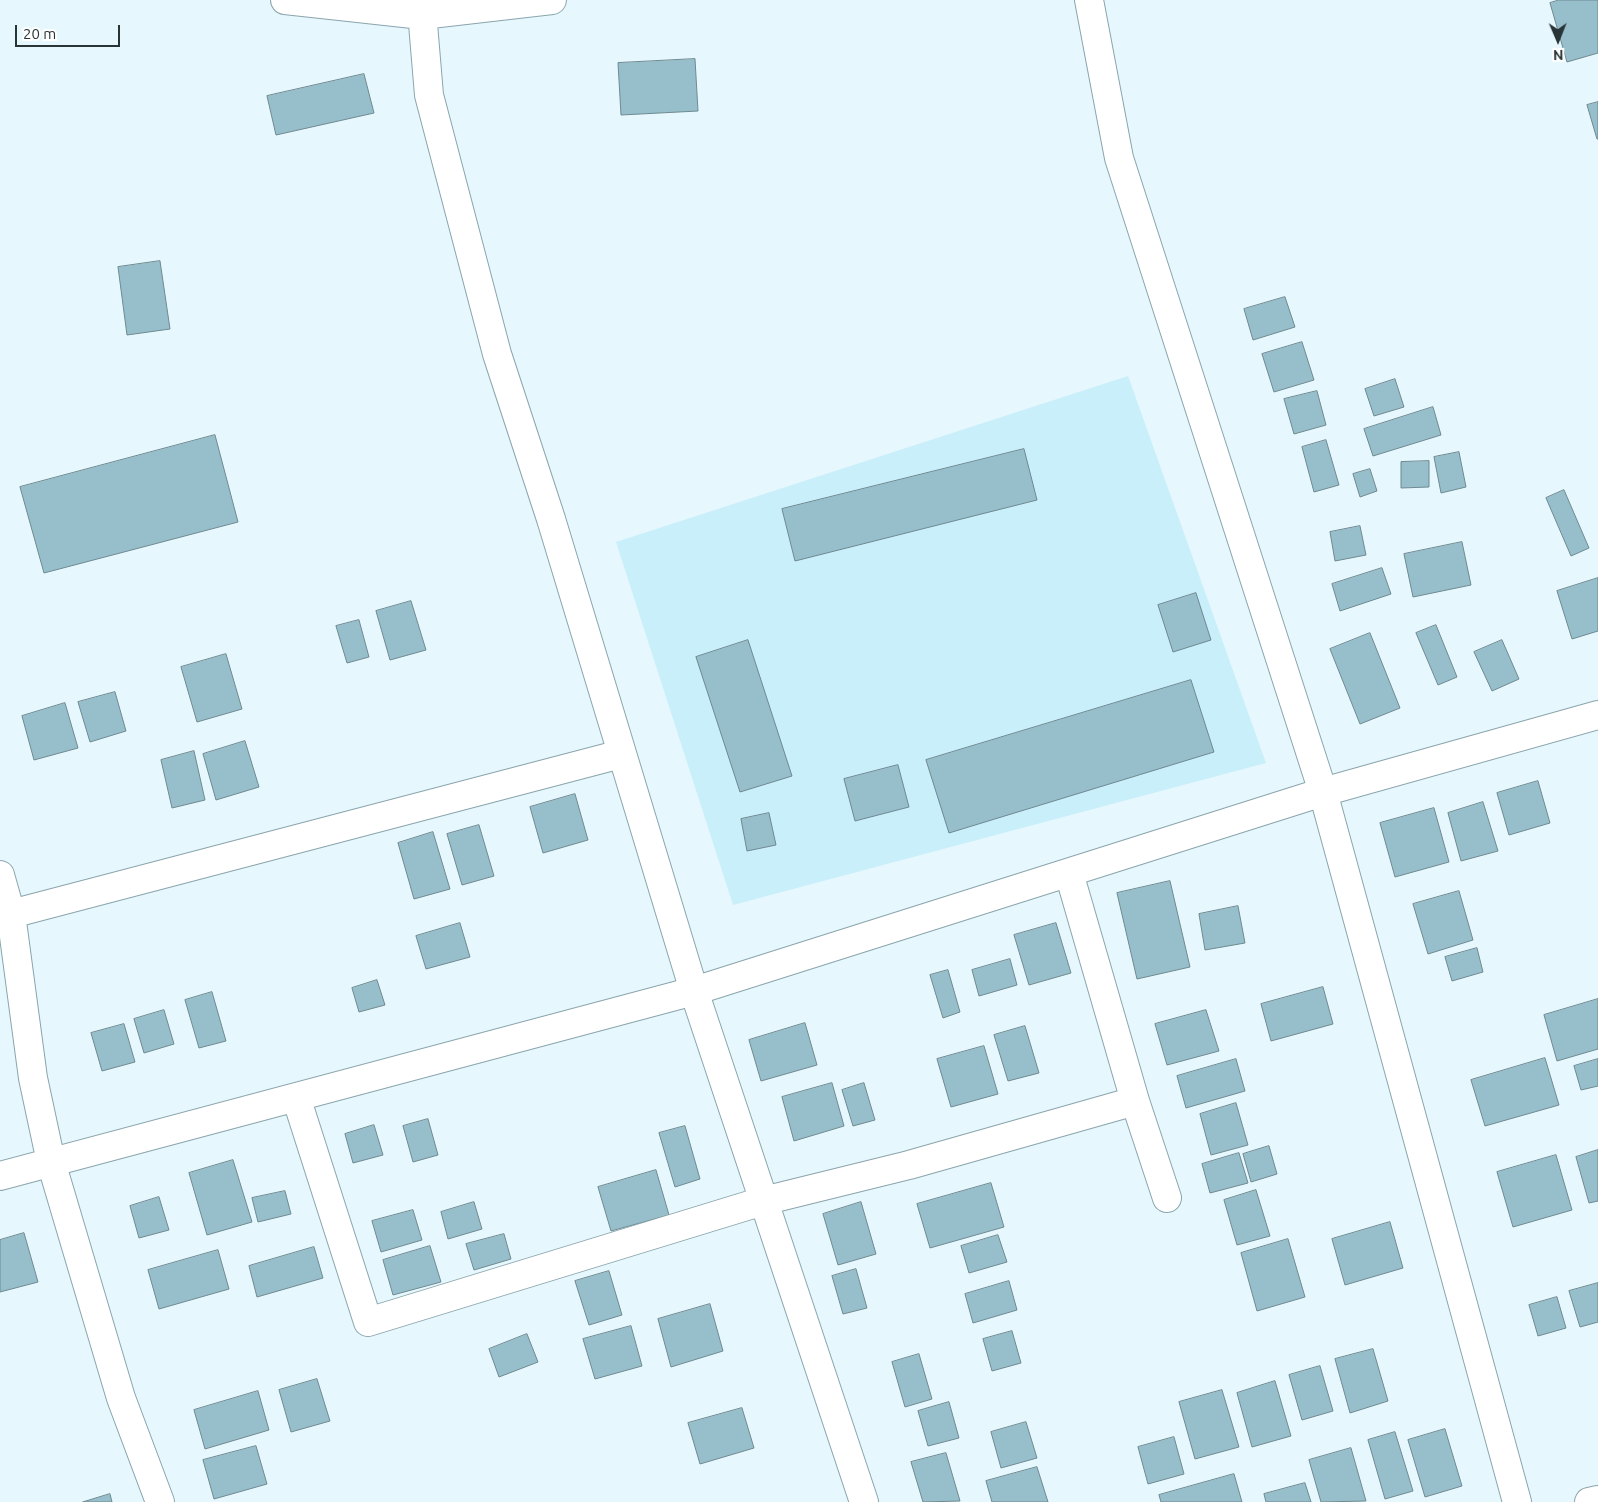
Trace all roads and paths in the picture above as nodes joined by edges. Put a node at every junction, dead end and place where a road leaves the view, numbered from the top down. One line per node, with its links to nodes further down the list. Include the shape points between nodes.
1 (285, 0): 4 (street)
2 (552, 0): 4 (street)
3 (1089, 0): 7 (street, via 1119,158)
4 (422, 7): 6 (street, via 429,94 495,344)
5 (1598, 715): 7 (street)
6 (621, 754): 10 (street); 11 (street)
7 (1323, 792): 8 (street); 21 (street)
8 (1069, 873): 11 (street); 13 (street)
9 (0, 876): 10 (street)
10 (11, 914): 14 (street, via 33,1078)
11 (694, 991): 12 (street); 17 (street)
12 (296, 1097): 14 (street); 17 (street, via 368,1322)
13 (1135, 1100): 16 (street); 17 (street, via 909,1165)
14 (51, 1162): 15 (street); 19 (street, via 120,1398)
15 (0, 1176)
16 (1167, 1198)
17 (763, 1201): 20 (street)
18 (1598, 1500): 22 (street)
19 (160, 1502)
20 (864, 1502)
21 (1517, 1502)
22 (1589, 1502)

